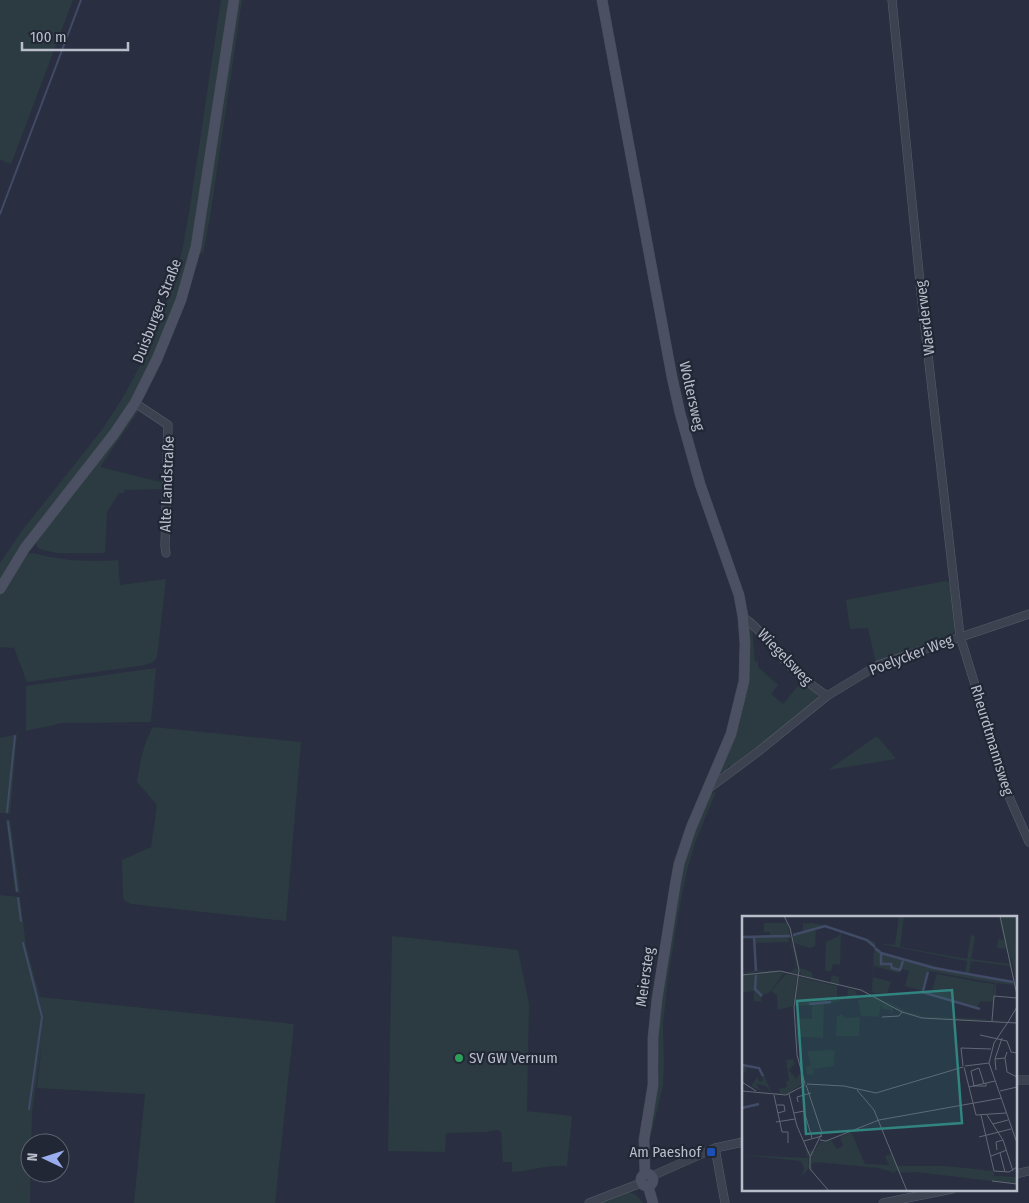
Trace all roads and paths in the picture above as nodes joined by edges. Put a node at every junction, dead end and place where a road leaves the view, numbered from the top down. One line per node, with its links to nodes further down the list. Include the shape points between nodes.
1 (234, 0): 4 (street, Duisburger Straße, via 196,248 157,359)
2 (602, 0): 8 (street, Woltersweg, via 680,413 700,484 739,595)
3 (892, 0): 9 (street, Waerderweg)
4 (135, 403): 5 (street, Alte Landstraße, via 168,425); 6 (street, Duisburger Straße, via 25,548)
5 (166, 553)
6 (0, 589)
7 (1029, 614): 9 (street, Poelycker Weg)
8 (743, 617): 10 (street, Wiegelsweg, via 802,678); 11 (street, Woltersweg, via 744,681 731,734)
9 (960, 636): 10 (street, Poelycker Weg, via 878,665); 12 (street, Rheurdtmannsweg, via 1010,799)
10 (827, 696): 11 (street, Poelycker Weg)
11 (708, 789): 19 (street, Meiersteg, via 691,828 670,910 655,1021 654,1078 644,1140)
12 (1029, 842)
13 (1016, 1080): 14 (street)
14 (1029, 1080)
15 (742, 1142): 16 (street)
16 (715, 1148): 19 (street); 23 (street)
17 (1029, 1171): 18 (street)
18 (1016, 1174)
19 (646, 1180): 21 (street); 22 (street, Meiersteg)
20 (947, 1190): 24 (street)
21 (589, 1203)
22 (653, 1203)
23 (725, 1203)
24 (883, 1203)

